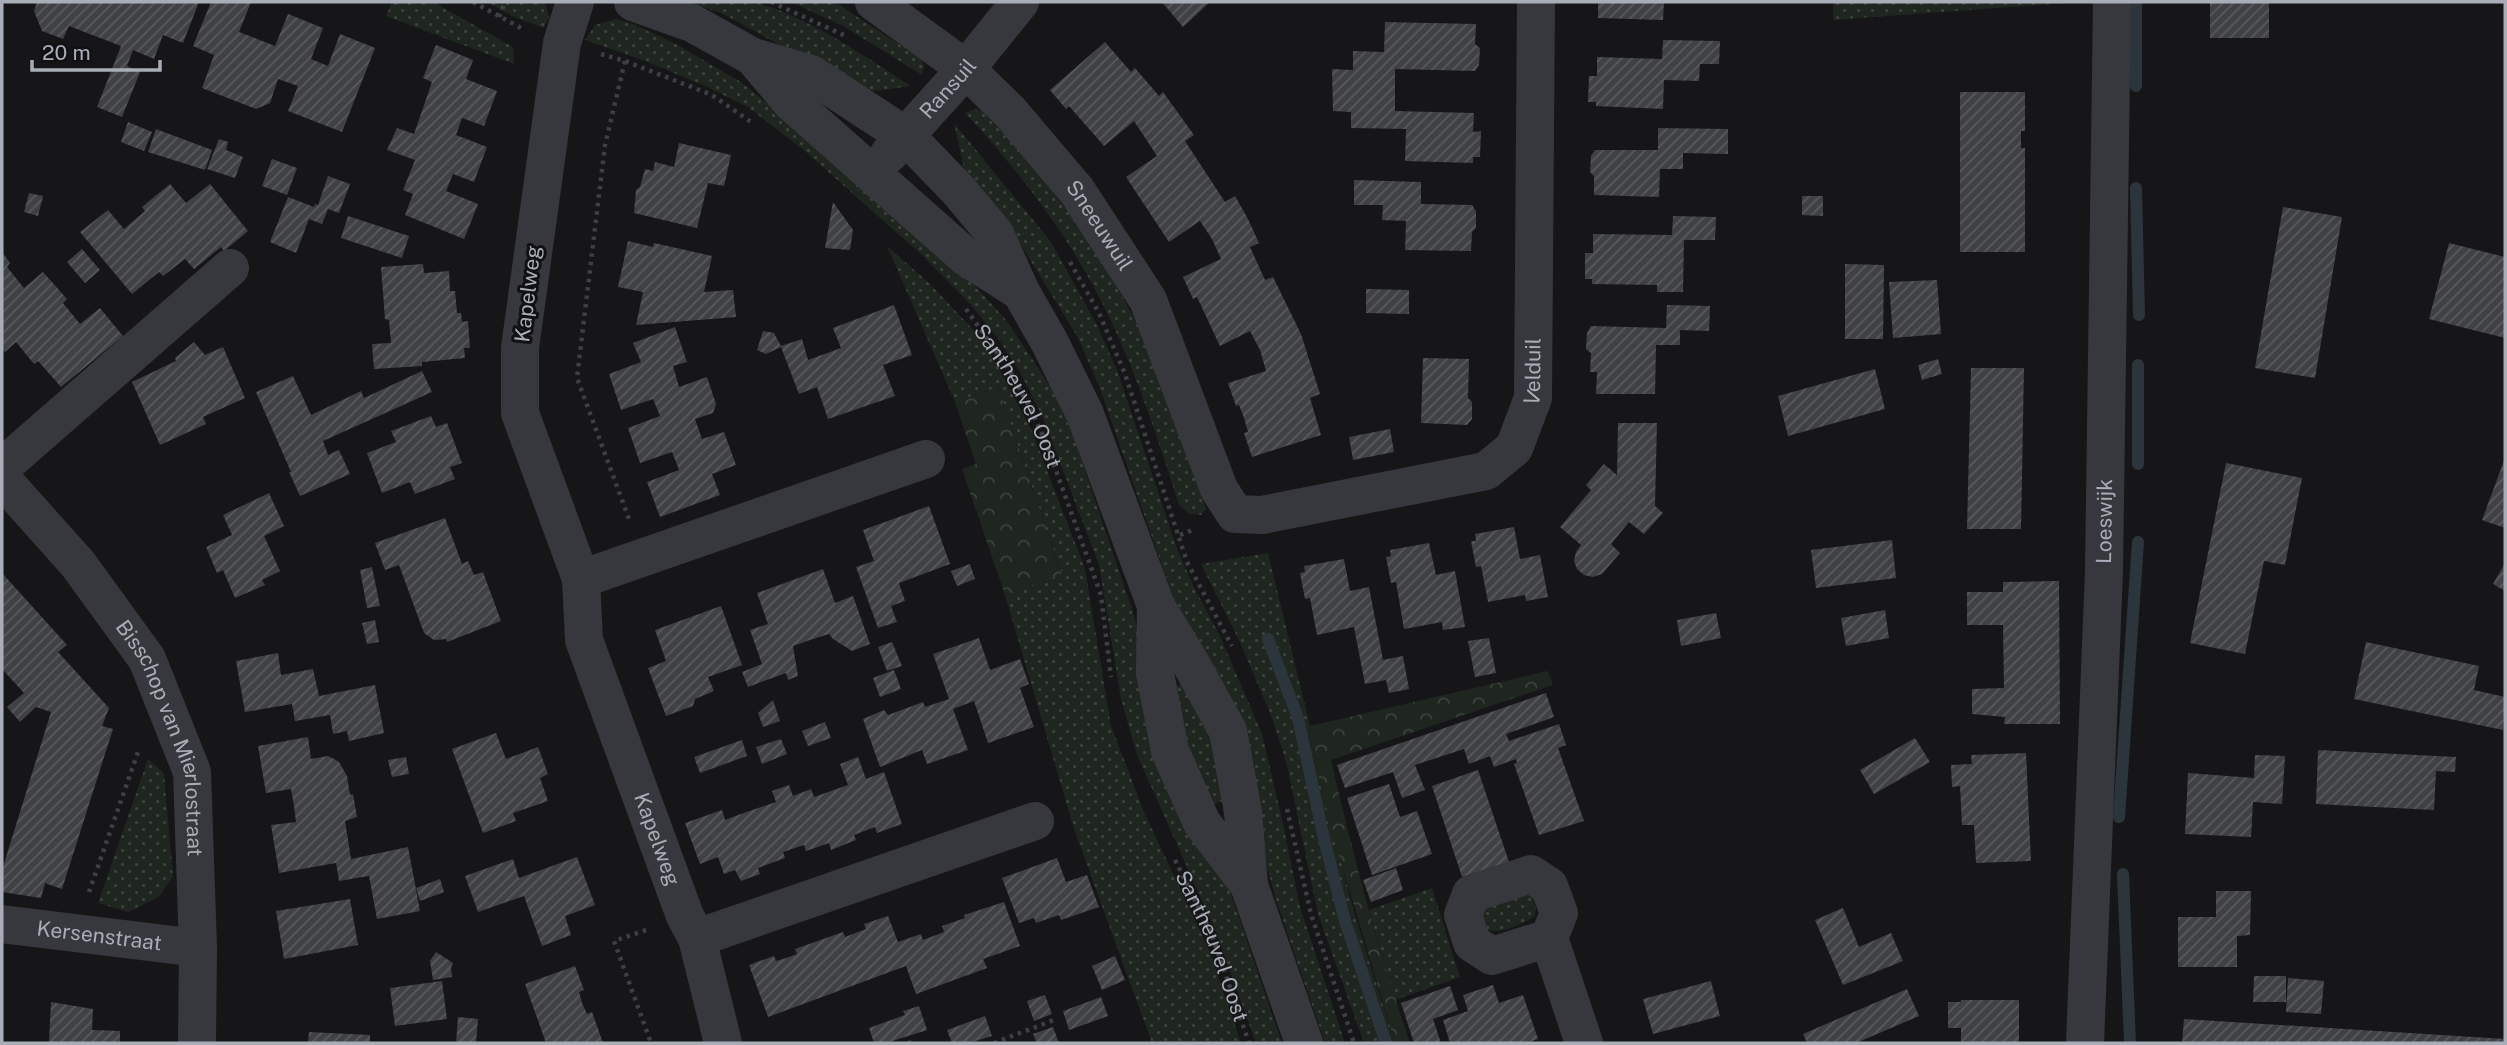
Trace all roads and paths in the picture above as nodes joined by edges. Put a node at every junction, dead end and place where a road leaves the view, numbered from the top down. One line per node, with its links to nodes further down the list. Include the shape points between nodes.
1 (473, 2): 9 (path)
2 (505, 2): 9 (path)
3 (575, 2): 10 (street, Kapelweg)
4 (633, 2): 11 (street, via 692,23)
5 (874, 2): 13 (street, Sneeuwuil)
6 (1020, 2): 13 (street, Ransuil)
7 (1536, 2): 23 (street, Velduil, via 1534,398 1514,448 1486,471 1262,515)
8 (2112, 2): 45 (street, Loeswijk, via 2104,570)
9 (499, 17): 10 (path)
10 (562, 43): 12 (path); 25 (street, Kapelweg, via 520,348 520,413)
11 (753, 57): 15 (street, via 811,74); 16 (street, via 791,102)
12 (625, 61): 14 (path, via 712,95); 24 (path, via 605,145 577,378)
13 (966, 69): 15 (street, Ransuil); 23 (street, Sneeuwuil, via 1010,112 1077,191 1148,300 1219,489)
14 (757, 127)
15 (907, 137): 16 (street, Ransuil); 18 (street, via 995,234)
16 (872, 172): 18 (street, via 966,257)
17 (230, 268): 21 (street)
18 (1021, 292): 26 (street, via 1086,414)
19 (964, 306): 27 (path, Santheuvel Oost, via 1008,368 1045,440 1101,595)
20 (926, 459): 24 (street)
21 (2, 467)
22 (2, 479): 28 (street, Bisschop van Mierlostraat, via 78,564 147,659)
23 (1235, 514)
24 (644, 558): 25 (street)
25 (581, 579): 33 (street, Kapelweg, via 584,640)
26 (1156, 606): 31 (street, via 1228,731 1243,812); 31 (street, via 1155,673 1170,751 1202,823)
27 (1114, 688)
28 (159, 691): 34 (path); 36 (street, Bisschop van Mierlostraat, via 192,772)
29 (1035, 821): 33 (street)
30 (1172, 854): 42 (path, Santheuvel Oost, via 1212,935)
31 (1249, 885): 43 (street)
32 (2, 924): 34 (street, Kersenstraat)
33 (691, 927): 39 (path, via 614,941); 40 (street, Kapelweg)
34 (75, 933): 36 (street, Kersenstraat)
35 (1549, 938): 44 (street)
36 (198, 948): 38 (street, Bisschop van Mierlostraat)
37 (1054, 1020): 41 (path)
38 (197, 1043)
39 (651, 1043)
40 (723, 1043)
41 (994, 1043)
42 (1250, 1043)
43 (1304, 1043)
44 (1584, 1043)
45 (2085, 1043)

